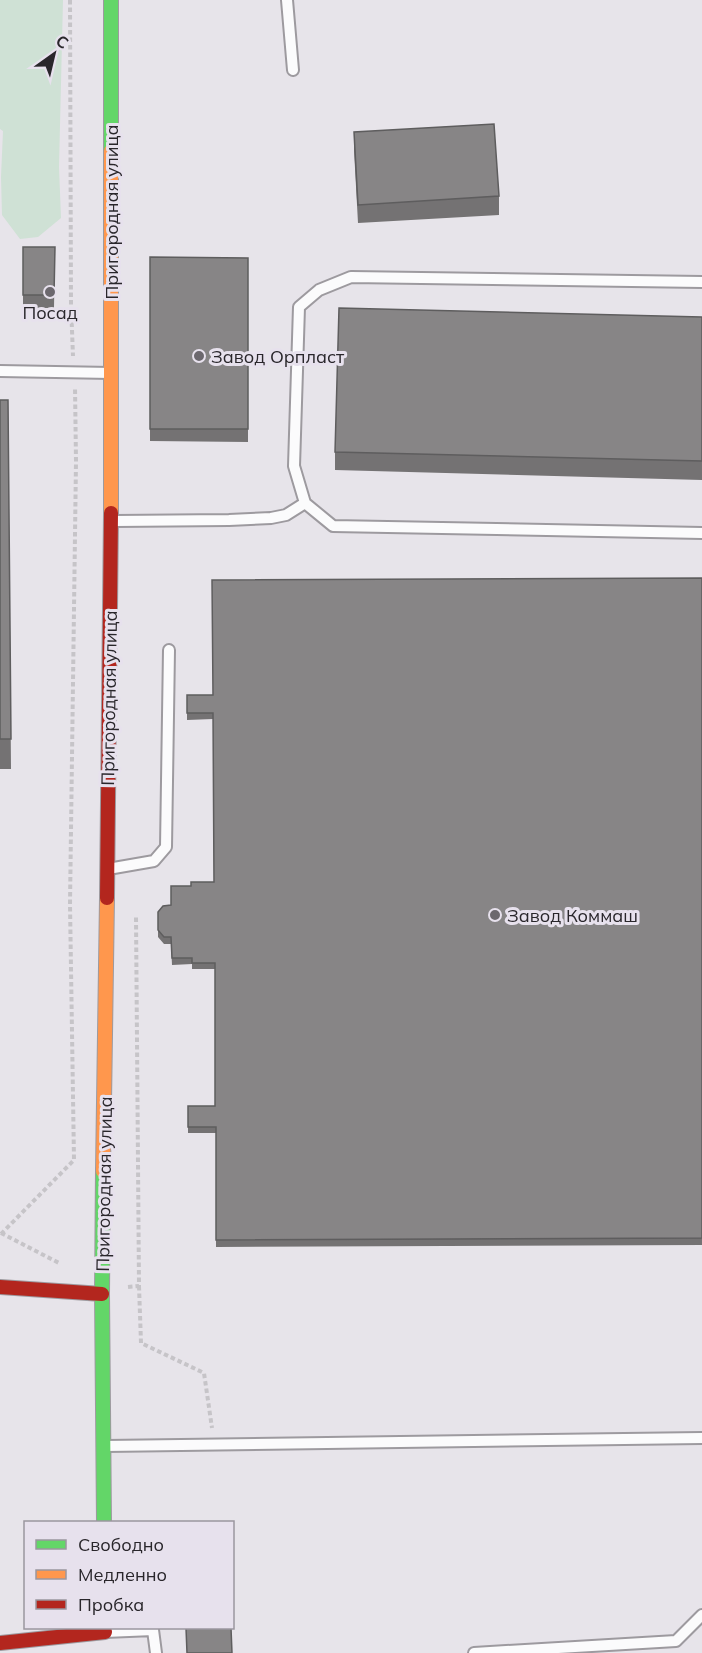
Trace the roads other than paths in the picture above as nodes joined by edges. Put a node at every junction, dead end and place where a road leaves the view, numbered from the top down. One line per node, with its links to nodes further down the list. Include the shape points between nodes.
1 (111, 0): 6 (main road, Пригородная улица)
2 (287, 0): 3 (lane)
3 (293, 70)
4 (702, 282): 7 (lane, via 351,277 319,290 299,308 294,466)
5 (0, 371): 6 (lane)
6 (112, 373): 8 (main road, Пригородная улица)
7 (305, 503): 8 (lane, via 271,519); 9 (lane, via 333,526)
8 (111, 521): 11 (main road, Пригородная улица)
9 (702, 533)
10 (169, 650): 11 (lane, via 166,847 154,861)
11 (107, 869): 13 (main road, Пригородная улица)
12 (0, 1287): 13 (main road, Пригородная улица)
13 (102, 1294): 15 (main road)
14 (702, 1438): 15 (lane)
15 (103, 1446): 16 (main road)
16 (104, 1521)
17 (702, 1615): 21 (lane, via 676,1641)
18 (105, 1634): 19 (main road, via 47,1642); 20 (lane, via 153,1630)
19 (0, 1643)
20 (156, 1653)
21 (474, 1653)

